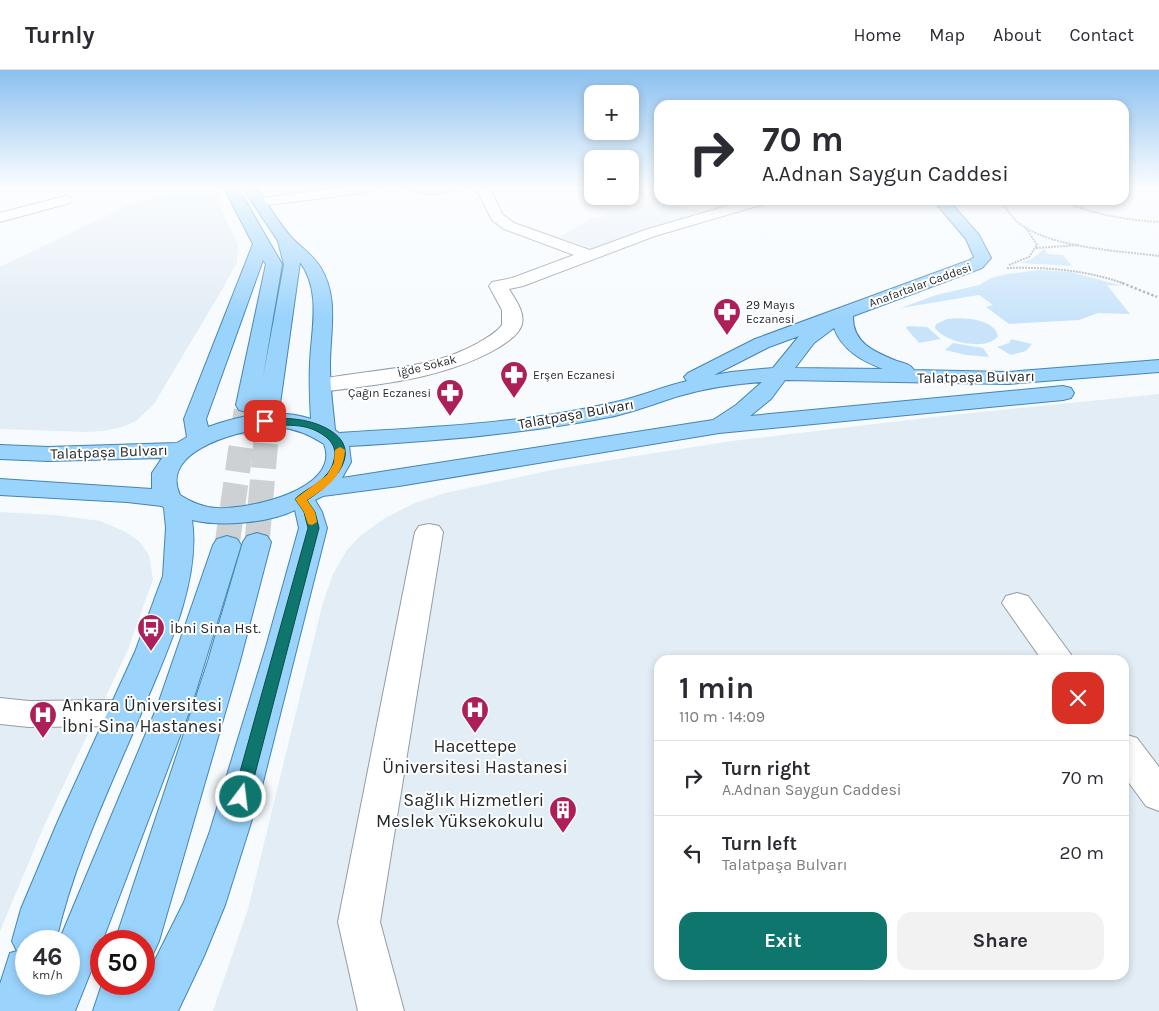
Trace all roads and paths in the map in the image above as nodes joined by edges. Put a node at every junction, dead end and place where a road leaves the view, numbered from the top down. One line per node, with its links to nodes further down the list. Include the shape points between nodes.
1 (255, 232): 8 (main road)
2 (280, 232): 7 (main road)
3 (525, 232): 11 (street)
4 (654, 232): 11 (street)
5 (968, 232): 15 (main road, Anafartalar Caddesi, via 983,258 976,264 876,299)
6 (1039, 232): 9 (path)
7 (286, 241): 20 (main road, via 307,259 322,286); 22 (main road, via 292,265 291,276)
8 (261, 244): 23 (main road, via 274,264 273,276); 26 (main road, via 195,419)
9 (1090, 246): 10 (path); 12 (path)
10 (1035, 248)
11 (589, 255): 20 (street, İğde Sokak, via 498,286 510,308 512,325 492,343 462,358 422,370)
12 (1159, 256)
13 (1001, 268): 14 (path, via 1048,267 1095,274)
14 (1157, 297)
15 (844, 314): 17 (main road, via 807,339); 18 (main road, via 844,329 850,340 871,357); 21 (main road, via 762,343)
16 (1159, 366): 18 (main road, Talatpaşa Bulvarı, via 1030,377)
17 (779, 374): 18 (main road, Talatpaşa Bulvarı); 21 (main road, Talatpaşa Bulvarı, via 731,378); 24 (main road, via 763,394)
18 (928, 378)
19 (1159, 384): 24 (main road, Talatpaşa Bulvarı)
20 (321, 386): 25 (main road)
21 (673, 391): 25 (main road, Talatpaşa Bulvarı, via 612,410 533,424 435,434)
22 (269, 404)
23 (247, 405)
24 (718, 426): 29 (main road, Talatpaşa Bulvarı)
25 (329, 435): 26 (main road, Talatpaşa Bulvarı, via 307,424 265,421 235,426); 29 (main road, via 340,450 339,463 331,476)
26 (190, 444): 27 (main road, Talatpaşa Bulvarı, via 86,454); 30 (main road, via 170,462 163,475 163,488)
27 (0, 452)
28 (0, 486): 30 (main road, Talatpaşa Bulvarı, via 107,492)
29 (309, 494): 30 (main road, Talatpaşa Bulvarı, via 281,507 237,516 196,513); 47 (main road, via 313,528 236,816 203,908)
30 (173, 502): 35 (main road, via 180,528 177,576 151,652)
31 (429, 532): 48 (street, via 359,922)
32 (1017, 603): 33 (street)
33 (1055, 655)
34 (0, 711): 35 (street, via 29,714)
35 (124, 713): 38 (main road, via 56,874)
36 (1129, 755): 37 (street)
37 (1159, 795)
38 (37, 930)
39 (140, 930): 40 (main road, via 224,661 242,544 190,662)
40 (80, 944)
41 (20, 995): 44 (main road)
42 (59, 995): 45 (main road)
43 (121, 995): 46 (main road)
44 (16, 1011)
45 (52, 1011)
46 (116, 1011)
47 (153, 1011)
48 (381, 1011)

